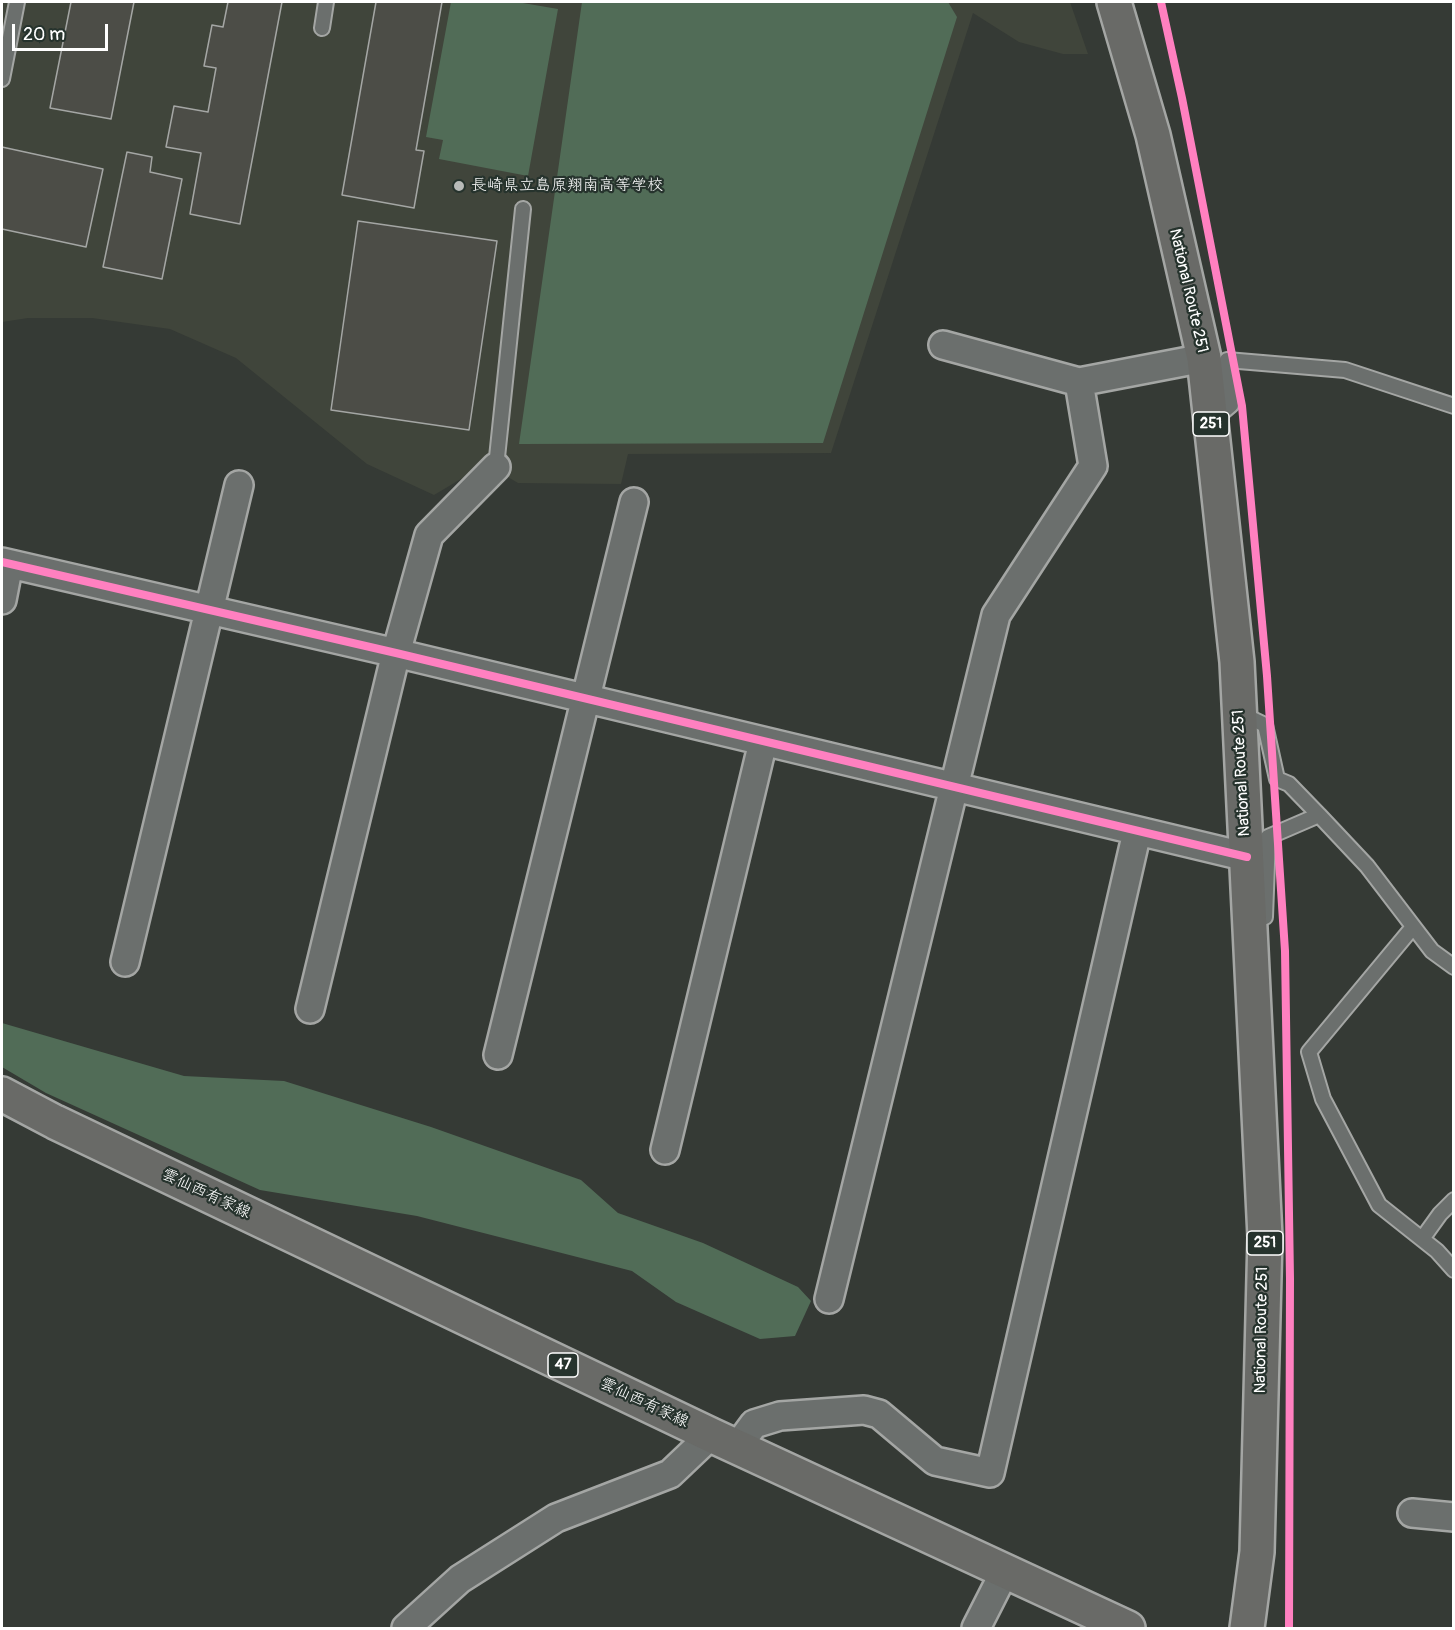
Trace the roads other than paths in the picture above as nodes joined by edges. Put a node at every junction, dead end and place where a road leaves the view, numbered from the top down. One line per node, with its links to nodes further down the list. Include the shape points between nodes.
1 (17, 2): 5 (lane)
2 (326, 2): 4 (lane)
3 (1113, 2): 8 (main road, National Route 251 / 251, via 1153,135)
4 (322, 28)
5 (2, 79)
6 (523, 209): 12 (lane)
7 (943, 345): 9 (street)
8 (1204, 358): 9 (street); 11 (main road, National Route 251 / 251)
9 (1079, 382): 22 (street, via 1093,466 996,615)
10 (1454, 406): 11 (lane, via 1345,370 1227,360 1231,405)
11 (1210, 423): 20 (main road, National Route 251 / 251, via 1237,662)
12 (496, 466): 18 (street, via 429,535)
13 (239, 485): 17 (street)
14 (634, 502): 19 (street)
15 (5, 563): 16 (street); 17 (street)
16 (2, 600)
17 (210, 610): 18 (street); 28 (street)
18 (396, 653): 19 (street); 30 (street)
19 (585, 699): 21 (street); 31 (street)
20 (1239, 712): 23 (lane, via 1265,725 1277,779 1289,784); 25 (main road, National Route 251 / 251)
21 (763, 742): 22 (street); 33 (street)
22 (955, 789): 24 (street); 37 (street)
23 (1319, 814): 26 (lane, via 1268,837 1265,917); 27 (lane, via 1367,866)
24 (1137, 832): 25 (street); 38 (street, via 990,1473 935,1461 879,1414 864,1410 780,1416 754,1424)
25 (1247, 857): 26 (main road, National Route 251 / 251)
26 (1250, 923): 45 (main road, National Route 251 / 251, via 1265,1237 1257,1552)
27 (1413, 927): 29 (lane, via 1432,951); 35 (lane, via 1309,1052 1323,1099 1379,1205)
28 (125, 962)
29 (1454, 967)
30 (310, 1009)
31 (498, 1055)
32 (2, 1094): 38 (main road, 雲仙西有家線 / 47, via 65,1128)
33 (665, 1150)
34 (1454, 1200): 35 (lane)
35 (1422, 1239): 36 (lane)
36 (1454, 1270)
37 (829, 1299)
38 (724, 1441): 41 (main road, 雲仙西有家線 / 47); 42 (street, via 670,1474 556,1518 460,1579)
39 (1412, 1513): 40 (street)
40 (1454, 1517)
41 (1005, 1571): 43 (street); 44 (main road, 雲仙西有家線 / 47)
42 (406, 1629)
43 (976, 1629)
44 (1128, 1629)
45 (1247, 1629)

